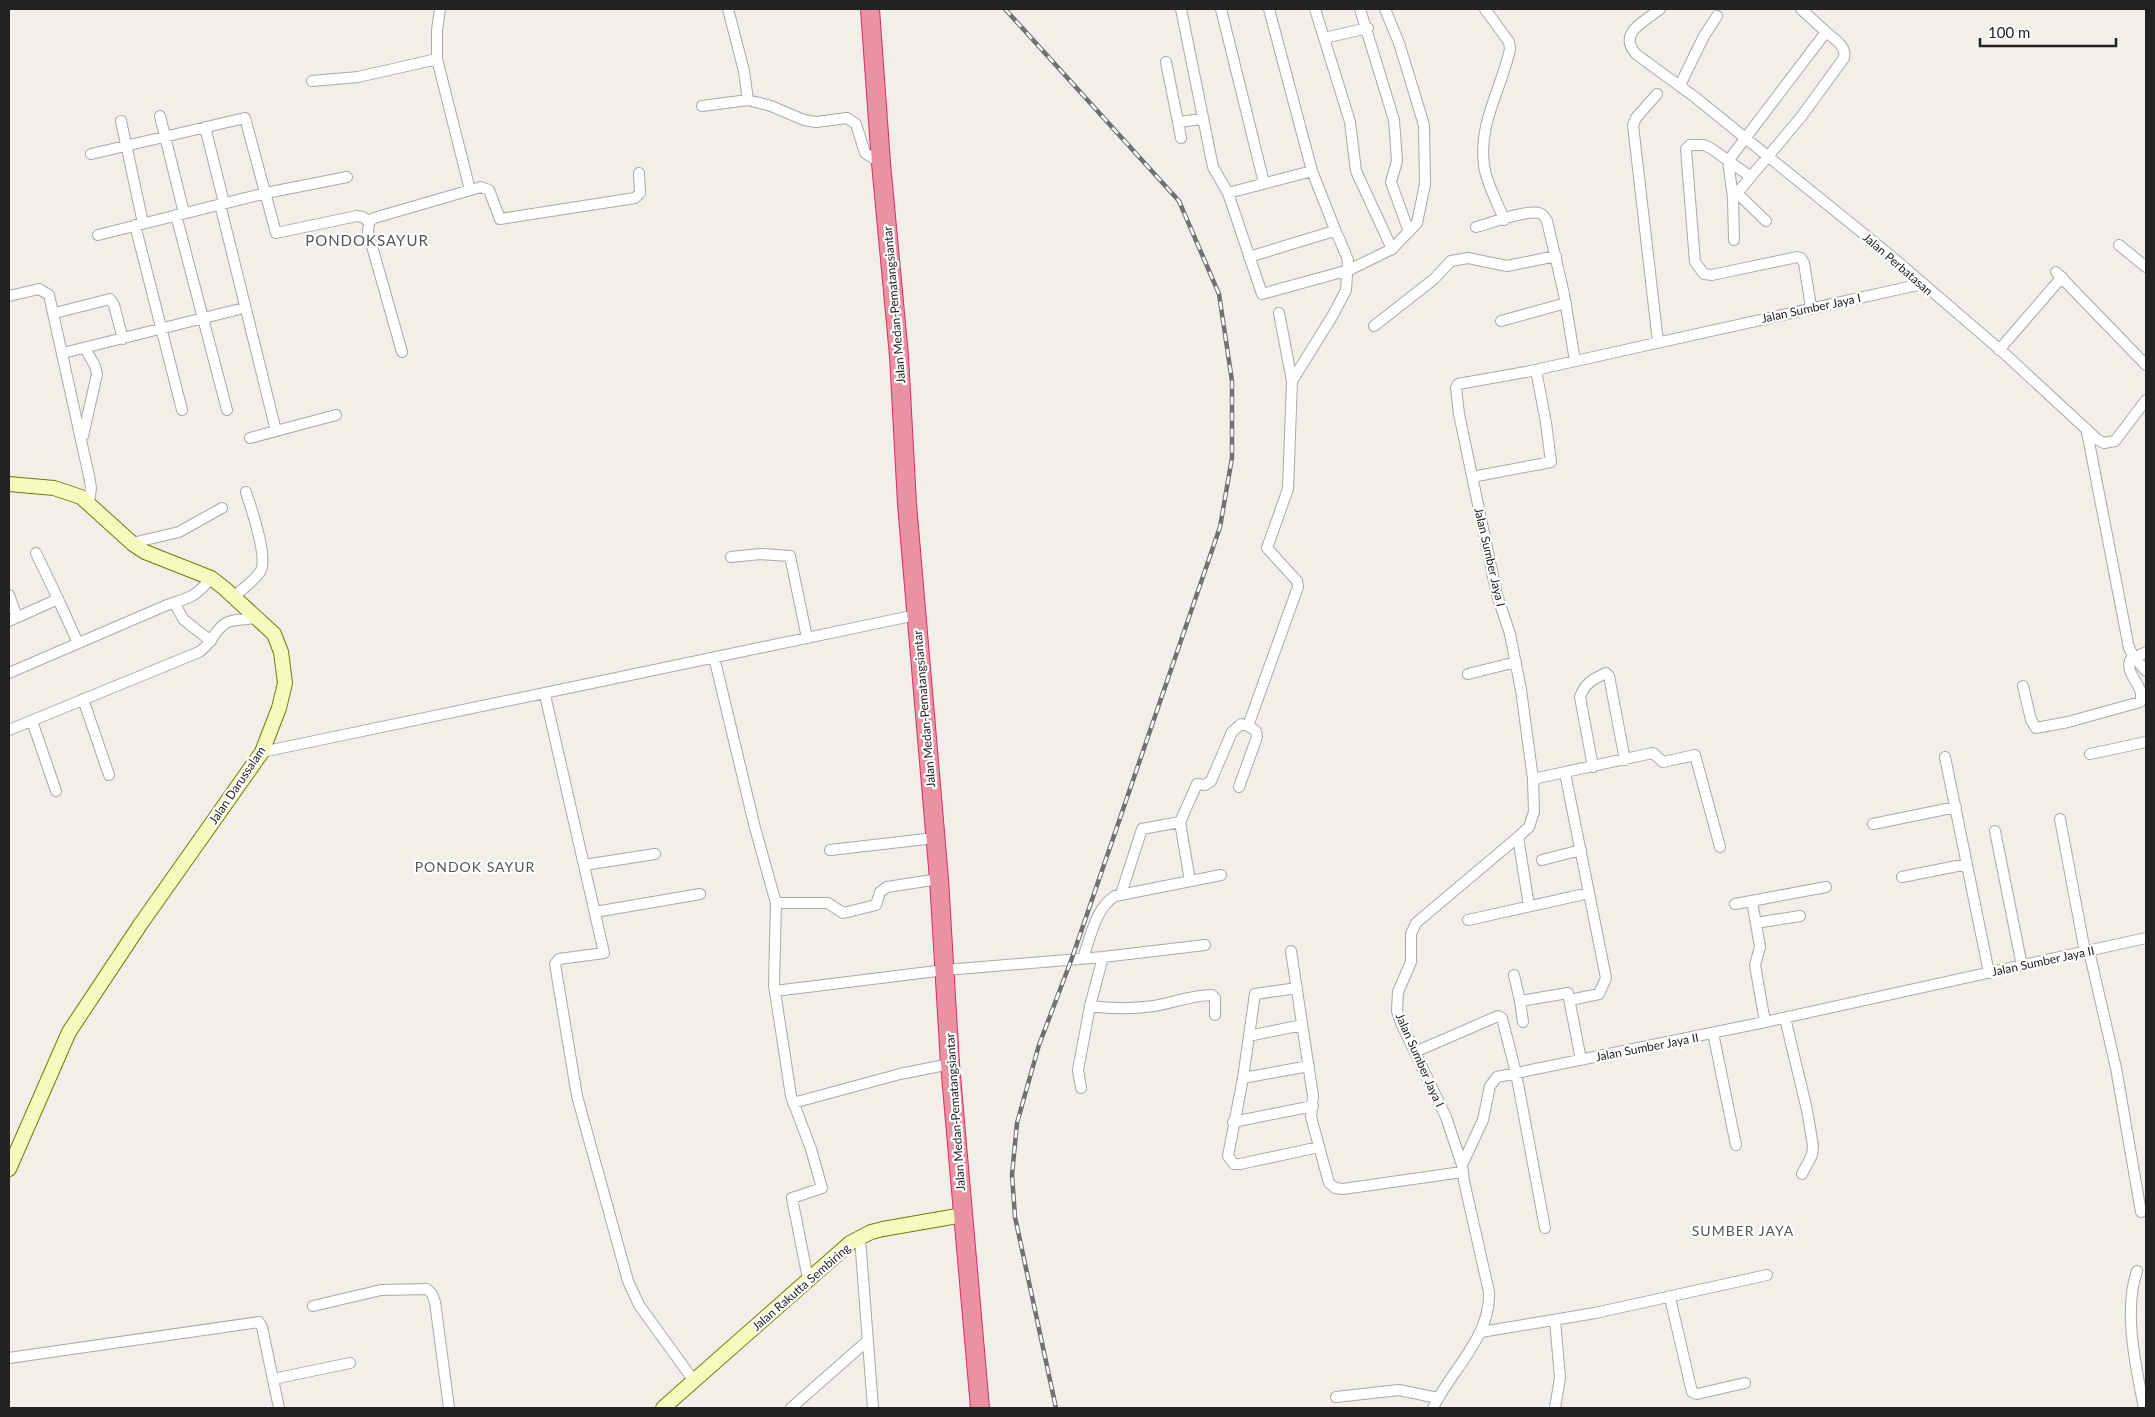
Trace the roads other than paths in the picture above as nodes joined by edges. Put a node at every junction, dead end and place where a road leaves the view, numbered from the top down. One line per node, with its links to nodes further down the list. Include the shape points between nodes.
1 (440, 9): 17 (street)
2 (728, 9): 22 (street)
3 (870, 9): 36 (highway, Jalan Medan-Pematangsiantar)
4 (1181, 9): 25 (street)
5 (1221, 9): 41 (street)
6 (1269, 9): 37 (street)
7 (1315, 9): 16 (street)
8 (1360, 9): 14 (street)
9 (1385, 9): 54 (street, via 1424,125 1425,184 1417,223)
10 (1485, 9): 48 (street, via 1510,49 1488,116 1484,153 1484,166)
11 (1660, 9): 20 (street, Jalan Perbatasan, via 1629,36 1630,47)
12 (1806, 11): 15 (street)
13 (1717, 16): 20 (street)
14 (1368, 28): 16 (street); 54 (street, via 1394,120 1397,161 1391,182)
15 (1826, 32): 31 (street); 34 (street, via 1841,45 1844,58 1806,111)
16 (1324, 38): 58 (street, via 1350,122 1356,171)
17 (437, 59): 19 (street, via 358,77); 42 (street)
18 (1166, 62): 27 (street)
19 (312, 81)
20 (1680, 85): 31 (street, Jalan Perbatasan)
21 (1657, 94): 75 (street, via 1633,125)
22 (748, 100): 23 (street); 36 (street, via 804,120 816,122 848,118 856,124 865,153)
23 (702, 106)
24 (160, 116): 29 (street)
25 (1203, 119): 27 (street); 44 (street, via 1213,167)
26 (121, 121): 32 (street)
27 (1178, 122): 30 (street)
28 (205, 126): 29 (street); 43 (street, via 246,119); 46 (street)
29 (165, 136): 32 (street); 47 (street)
30 (1182, 138)
31 (1744, 138): 34 (street, Jalan Perbatasan); 35 (street)
32 (126, 146): 33 (street); 51 (street)
33 (91, 154)
34 (1767, 157): 40 (street); 63 (street, Jalan Perbatasan, via 1836,210)
35 (1728, 161): 40 (street); 45 (street); 66 (street, via 1704,145 1690,145 1686,149 1693,251 1699,269 1712,275 1802,258)
36 (881, 163): 105 (highway, Jalan Medan-Pematangsiantar, via 899,356)
37 (1312, 170): 41 (street); 53 (street)
38 (640, 173): 42 (street, via 640,193 635,198 504,219 498,217 489,190 481,187)
39 (347, 177): 43 (street)
40 (1751, 177): 45 (street)
41 (1264, 183): 44 (street)
42 (470, 190): 50 (street)
43 (266, 193): 46 (street); 50 (street, via 276,233 356,216)
44 (1228, 193): 60 (street)
45 (1735, 195): 49 (street); 56 (street)
46 (222, 203): 47 (street); 67 (street)
47 (180, 214): 51 (street); 70 (street)
48 (1504, 220): 52 (street); 59 (street, via 1540,213 1544,216)
49 (1766, 221)
50 (369, 222): 78 (street, via 368,232)
51 (139, 224): 55 (street); 73 (street)
52 (1476, 227)
53 (1336, 232): 60 (street); 62 (street)
54 (1408, 232): 58 (street)
55 (98, 235)
56 (1734, 240)
57 (2119, 245): 61 (street)
58 (1392, 249): 62 (street)
59 (1556, 256): 65 (street); 72 (street, via 1506,266 1468,258 1451,261 1434,279)
60 (1249, 257): 62 (street, via 1262,294)
61 (2146, 266)
62 (1349, 270): 83 (street, via 1342,298)
63 (1922, 284): 66 (street, Jalan Sumber Jaya I); 77 (street, Jalan Perbatasan)
64 (9, 296): 68 (street, via 45,290)
65 (1566, 303): 71 (street); 80 (street)
66 (1811, 307): 75 (street, Jalan Sumber Jaya I)
67 (244, 308): 70 (street); 88 (street)
68 (55, 313): 74 (street, via 110,299); 79 (street)
69 (1279, 314): 83 (street)
70 (204, 319): 73 (street); 86 (street)
71 (1501, 320)
72 (1374, 326)
73 (162, 329): 74 (street); 85 (street)
74 (123, 339): 76 (street)
75 (1658, 342): 80 (street, Jalan Sumber Jaya I)
76 (86, 350): 79 (street); 91 (street, via 97,374 84,432)
77 (1999, 350): 81 (street, via 2059,274); 89 (street, Jalan Perbatasan)
78 (402, 352)
79 (63, 353): 91 (street)
80 (1574, 361): 82 (street, Jalan Sumber Jaya I)
81 (2146, 365)
82 (1536, 370): 92 (street, via 1551,462); 92 (street, Jalan Sumber Jaya I, via 1458,384 1459,414)
83 (1292, 381): 122 (street, via 1288,489 1267,548 1298,586)
84 (2146, 400): 89 (street, Jalan Perbatasan, via 2116,441 2104,443)
85 (182, 410)
86 (227, 410)
87 (336, 415): 88 (street)
88 (276, 431): 90 (street)
89 (2088, 432): 113 (street, via 2129,648)
90 (250, 438)
91 (84, 454): 95 (street, via 91,488)
92 (1472, 477): 114 (street, Jalan Sumber Jaya I, via 1497,595)
93 (9, 484): 95 (street, Jalan Darussalam, via 54,488)
94 (246, 492): 102 (street, via 257,527 262,566 260,573)
95 (89, 502): 97 (street, Jalan Darussalam)
96 (222, 508): 97 (street, via 179,532)
97 (132, 543): 100 (street, Jalan Darussalam, via 145,552)
98 (36, 553): 103 (street)
99 (731, 557): 108 (street, via 760,554 790,556)
100 (211, 578): 102 (street, Jalan Darussalam); 104 (street, via 195,596)
101 (9, 595): 107 (street)
102 (234, 597): 106 (street, Jalan Darussalam)
103 (58, 599): 107 (street); 110 (street)
104 (174, 603): 109 (street, via 184,620); 110 (street)
105 (916, 615): 108 (street); 141 (highway, Jalan Medan-Pematangsiantar)
106 (257, 617): 109 (street, via 226,623); 125 (street, Jalan Darussalam, via 278,642 285,683)
107 (13, 619)
108 (807, 638): 112 (street)
109 (211, 641): 120 (street, via 199,652)
110 (78, 643): 116 (street)
111 (2146, 652): 113 (street)
112 (714, 656): 119 (street); 158 (street)
113 (2134, 658): 115 (street); 118 (street, via 2128,666 2141,692 2140,702 2068,722 2036,728)
114 (1516, 662): 117 (street); 132 (street, Jalan Sumber Jaya I)
115 (2146, 671)
116 (9, 673)
117 (1468, 674)
118 (2023, 686)
119 (545, 695): 125 (street); 148 (street)
120 (83, 699): 121 (street); 131 (street)
121 (32, 721): 123 (street); 134 (street)
122 (1248, 726): 133 (street, via 1256,731 1257,736); 137 (street, via 1237,726 1232,732 1212,781 1206,785 1197,784)
123 (9, 730)
124 (2146, 742): 126 (street)
125 (262, 752): 200 (street, Jalan Darussalam, via 82,1010 69,1032)
126 (2090, 754)
127 (1945, 757): 135 (street)
128 (1625, 760): 129 (street); 129 (street, via 1606,673 1590,681 1580,698); 142 (street, via 1653,754 1663,762 1695,755)
129 (1593, 767): 130 (street)
130 (1566, 773): 132 (street); 144 (street)
131 (109, 775)
132 (1533, 779): 140 (street, Jalan Sumber Jaya I, via 1533,820)
133 (1239, 787)
134 (56, 791)
135 (1956, 807): 138 (street); 147 (street)
136 (2060, 818): 168 (street)
137 (1180, 822): 152 (street); 155 (street, via 1140,831)
138 (1873, 824)
139 (1995, 831): 171 (street)
140 (1518, 837): 160 (street); 187 (street, Jalan Sumber Jaya I, via 1413,927 1411,962 1398,992 1397,1006)
141 (935, 838): 143 (street); 151 (highway, Jalan Medan-Pematangsiantar)
142 (1720, 847)
143 (830, 850)
144 (1581, 850): 146 (street); 156 (street)
145 (655, 854): 148 (street)
146 (1542, 860)
147 (1967, 864): 150 (street); 173 (street)
148 (584, 865): 161 (street)
149 (1222, 875): 152 (street)
150 (1902, 877)
151 (938, 879): 158 (street, via 886,887 880,892 876,905 847,913 839,912 828,903); 172 (highway, Jalan Medan-Pematangsiantar)
152 (1190, 881): 155 (street)
153 (1826, 886): 157 (street)
154 (700, 894): 161 (street)
155 (1121, 894): 170 (street, via 1107,901 1099,912)
156 (1589, 894): 160 (street); 177 (street, via 1605,984 1599,994)
157 (1752, 901): 159 (street); 164 (street)
158 (776, 903): 176 (street)
159 (1735, 904)
160 (1529, 906): 163 (street)
161 (595, 912): 217 (street, via 604,953 559,959 554,968 577,1096 628,1281 639,1305)
162 (1800, 916): 164 (street)
163 (1468, 920)
164 (1756, 923): 183 (street, via 1760,946 1756,965)
165 (2146, 938): 168 (street, Jalan Sumber Jaya II)
166 (1205, 944): 169 (street)
167 (1291, 951): 175 (street)
168 (2087, 951): 171 (street, Jalan Sumber Jaya II); 202 (street, via 2116,1068)
169 (1103, 957): 170 (street); 179 (street)
170 (1083, 958): 172 (street)
171 (2022, 966): 173 (street, Jalan Sumber Jaya II)
172 (945, 970): 176 (street); 189 (highway, Jalan Medan-Pematangsiantar)
173 (1989, 973): 181 (street, Jalan Sumber Jaya II)
174 (1514, 974): 178 (street)
175 (1297, 988): 184 (street); 186 (street, via 1255,994)
176 (775, 991): 194 (street)
177 (1570, 1000): 178 (street, via 1565,992); 188 (street)
178 (1520, 1001): 182 (street)
179 (1090, 1006): 180 (street, via 1130,1008 1212,995 1215,998); 193 (street, via 1078,1070)
180 (1215, 1015)
181 (1786, 1018): 183 (street, Jalan Sumber Jaya II); 201 (street, via 1812,1139 1812,1155)
182 (1523, 1022)
183 (1765, 1022): 185 (street, Jalan Sumber Jaya II)
184 (1302, 1025): 186 (street); 190 (street)
185 (1713, 1033): 188 (street, Jalan Sumber Jaya II); 197 (street)
186 (1249, 1036): 192 (street)
187 (1415, 1052): 191 (street, via 1484,1020 1500,1016); 199 (street, Jalan Sumber Jaya I, via 1446,1117)
188 (1582, 1060): 191 (street, Jalan Sumber Jaya II)
189 (950, 1064): 194 (street); 203 (highway, Jalan Medan-Pematangsiantar)
190 (1309, 1066): 192 (street); 195 (street)
191 (1516, 1072): 199 (street, Jalan Sumber Jaya II, via 1493,1080 1483,1120); 204 (street)
192 (1243, 1078): 196 (street)
193 (1081, 1088)
194 (793, 1102): 208 (street, via 822,1188 792,1198)
195 (1313, 1106): 196 (street); 198 (street, via 1311,1117)
196 (1233, 1122): 198 (street, via 1228,1156 1234,1164)
197 (1736, 1145)
198 (1319, 1147): 199 (street, via 1329,1183 1335,1188)
199 (1462, 1168): 212 (street, via 1489,1292 1490,1305)
200 (9, 1169)
201 (1802, 1174)
202 (2141, 1212)
203 (963, 1214): 205 (street, Jalan Rakutta Sembiring, via 883,1229); 226 (highway, Jalan Medan-Pematangsiantar)
204 (1545, 1228)
205 (860, 1238): 208 (street, Jalan Rakutta Sembiring); 213 (street)
206 (2137, 1270): 229 (street, via 2132,1289 2132,1338)
207 (1767, 1275): 209 (street)
208 (808, 1279): 217 (street, Jalan Rakutta Sembiring)
209 (1670, 1298): 211 (street); 218 (street, via 1692,1392 1697,1394)
210 (313, 1306): 222 (street, via 382,1290 427,1289 435,1302)
211 (1555, 1320): 212 (street); 228 (street, via 1560,1378)
212 (1481, 1332): 220 (street)
213 (866, 1342): 224 (street); 225 (street)
214 (9, 1358): 216 (street, via 255,1322 262,1327)
215 (350, 1363): 216 (street)
216 (273, 1379): 221 (street)
217 (694, 1381): 223 (street, Jalan Rakutta Sembiring)
218 (1745, 1383)
219 (1336, 1398): 220 (street, via 1399,1390)
220 (1438, 1398): 227 (street)
221 (279, 1408)
222 (449, 1408)
223 (663, 1408)
224 (791, 1408)
225 (873, 1408)
226 (980, 1408)
227 (1433, 1408)
228 (1555, 1408)
229 (2144, 1408)

